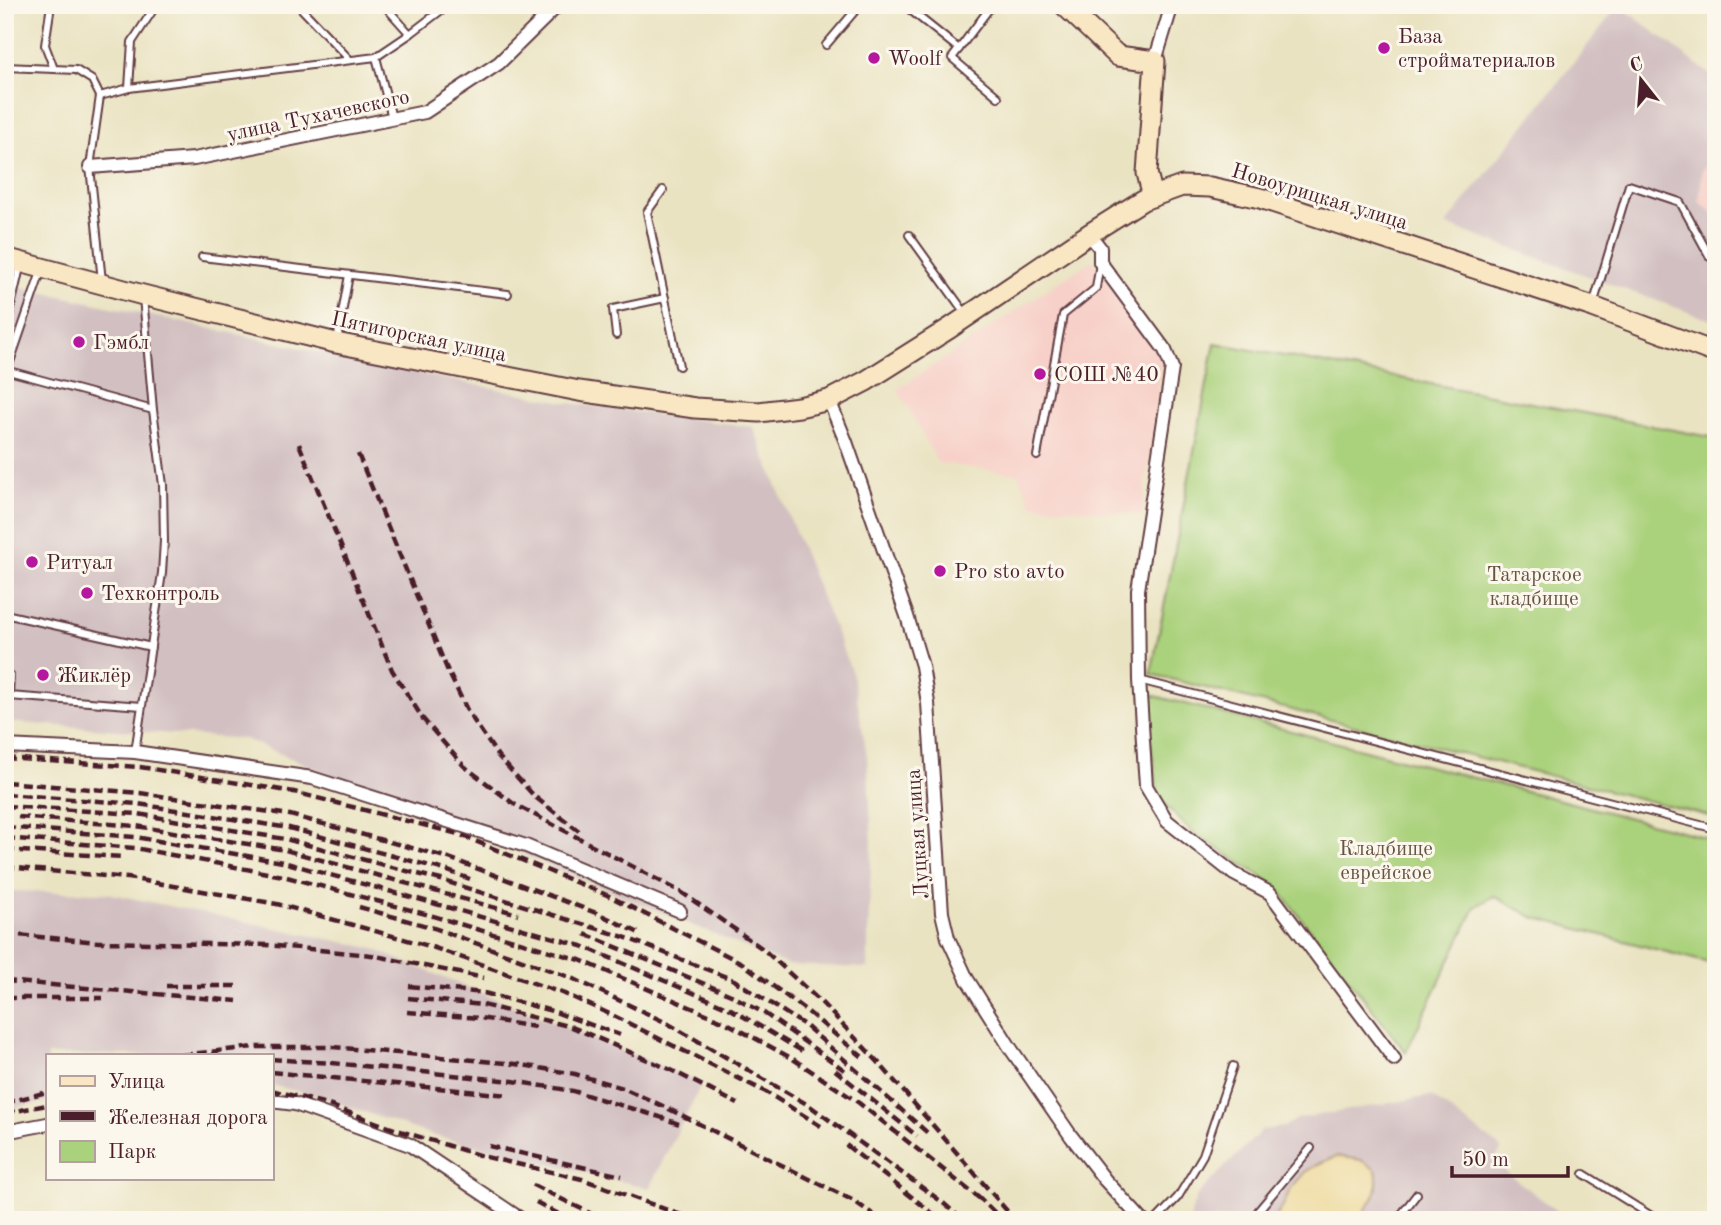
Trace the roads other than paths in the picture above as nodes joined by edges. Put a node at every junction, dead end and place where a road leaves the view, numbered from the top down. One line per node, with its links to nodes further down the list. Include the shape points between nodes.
1 (51, 5): 19 (lane, via 46,46)
2 (159, 5): 20 (lane, via 132,42)
3 (298, 5): 16 (lane)
4 (384, 5): 12 (lane)
5 (448, 5): 12 (lane)
6 (558, 5): 23 (street, улица Тухачевского, via 499,63 425,112)
7 (860, 5): 13 (lane)
8 (904, 5): 14 (lane)
9 (992, 5): 14 (lane)
10 (1064, 5): 17 (main road, via 1118,56)
11 (1172, 5): 17 (street)
12 (410, 34): 15 (lane)
13 (826, 45)
14 (958, 49): 22 (lane, via 952,58)
15 (376, 57): 16 (lane); 23 (lane)
16 (350, 60): 20 (lane)
17 (1155, 61): 26 (main road, via 1147,173)
18 (5, 67): 19 (lane)
19 (54, 69): 21 (lane, via 76,70 92,80)
20 (129, 89): 21 (lane)
21 (100, 96): 24 (lane)
22 (998, 97)
23 (392, 120): 24 (street, улица Тухачевского, via 194,159)
24 (89, 167): 35 (lane)
25 (663, 190): 38 (lane, via 647,212)
26 (1153, 196): 27 (main road, Новоурицкая улица); 39 (main road, Новоурицкая улица, via 1182,186 1260,198)
27 (1089, 234): 31 (street, via 1100,248); 40 (main road, Новоурицкая улица)
28 (909, 235): 40 (lane)
29 (202, 257): 34 (lane)
30 (13, 260): 33 (main road, Пятигорская улица); 41 (lane)
31 (1100, 261): 49 (lane, via 1096,288 1063,314); 53 (street, via 1165,350 1172,368 1138,590)
32 (1716, 262): 39 (lane, via 1680,202 1629,185)
33 (43, 268): 35 (main road, Пятигорская улица); 46 (lane)
34 (349, 275): 36 (lane); 43 (lane)
35 (102, 283): 37 (main road, Пятигорская улица)
36 (508, 294)
37 (143, 295): 43 (main road, Пятигорская улица); 48 (lane)
38 (665, 298): 42 (lane, via 613,309); 45 (lane)
39 (1593, 307): 44 (main road, Новоурицкая улица)
40 (967, 316): 47 (main road, Новоурицкая улица)
41 (5, 332)
42 (616, 335)
43 (336, 343): 47 (main road, Пятигорская улица, via 579,391 695,408 759,412)
44 (1716, 352)
45 (679, 366)
46 (6, 371): 48 (lane)
47 (829, 400): 68 (street, Луцкая улица, via 922,666 942,913 948,938 967,979 1011,1049 1071,1136)
48 (153, 410): 51 (lane, via 163,485 164,541)
49 (1037, 456)
50 (5, 614): 51 (lane)
51 (151, 647): 54 (lane)
52 (5, 675): 54 (lane, via 10,675 9,696)
53 (1139, 680): 57 (lane); 59 (street, via 1146,786 1167,821 1234,873 1270,893)
54 (142, 706): 56 (lane)
55 (5, 746): 56 (street)
56 (135, 752): 58 (street, via 312,778 526,846)
57 (1716, 829)
58 (680, 911)
59 (1394, 1059)
60 (1233, 1066): 69 (lane, via 1203,1155 1178,1197)
61 (273, 1101): 67 (street, via 295,1104 410,1145)
62 (46, 1124): 63 (street)
63 (5, 1132)
64 (1311, 1148): 70 (lane, via 1258,1211)
65 (1584, 1174): 72 (lane)
66 (1417, 1194): 71 (lane)
67 (522, 1220)
68 (1142, 1220)
69 (1156, 1220)
70 (1258, 1220)
71 (1397, 1220)
72 (1658, 1220)

